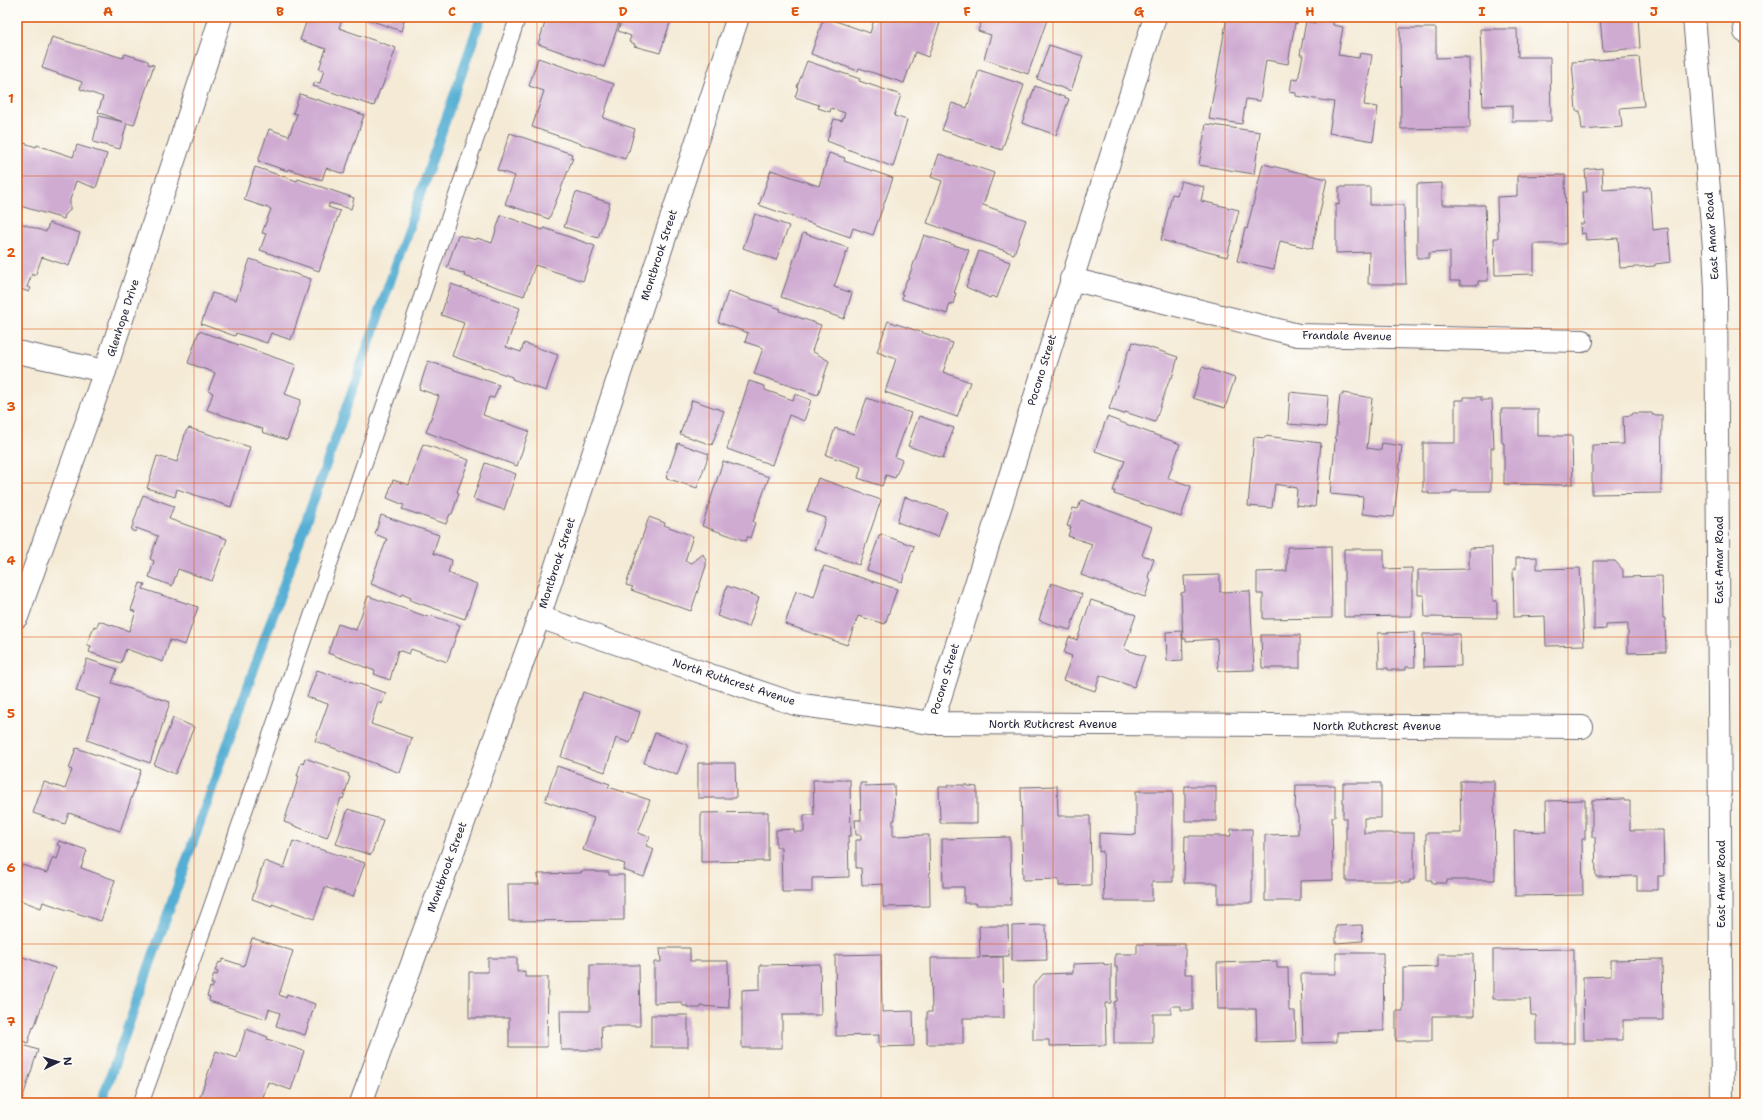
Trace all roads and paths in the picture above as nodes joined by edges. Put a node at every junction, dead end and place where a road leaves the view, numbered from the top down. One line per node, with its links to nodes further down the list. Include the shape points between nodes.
1 (221, 17): 11 (street, Glenhope Drive)
2 (518, 17): 16 (lane, via 211,908)
3 (738, 17): 13 (street, Montbrook Street)
4 (1155, 17): 8 (street, Pocono Street)
5 (1694, 17): 18 (street, East Amar Road, via 1716,290)
6 (1744, 17): 7 (street)
7 (1745, 32)
8 (1071, 279): 9 (street, Frandale Avenue, via 1298,335); 14 (street, Pocono Street)
9 (1582, 341)
10 (17, 352): 11 (street)
11 (105, 371): 12 (street, Glenhope Drive)
12 (17, 617)
13 (539, 617): 14 (street, North Ruthcrest Avenue, via 795,704); 17 (street, Montbrook Street)
14 (932, 723): 15 (street, North Ruthcrest Avenue)
15 (1582, 727)
16 (141, 1103)
17 (361, 1103)
18 (1722, 1103)

